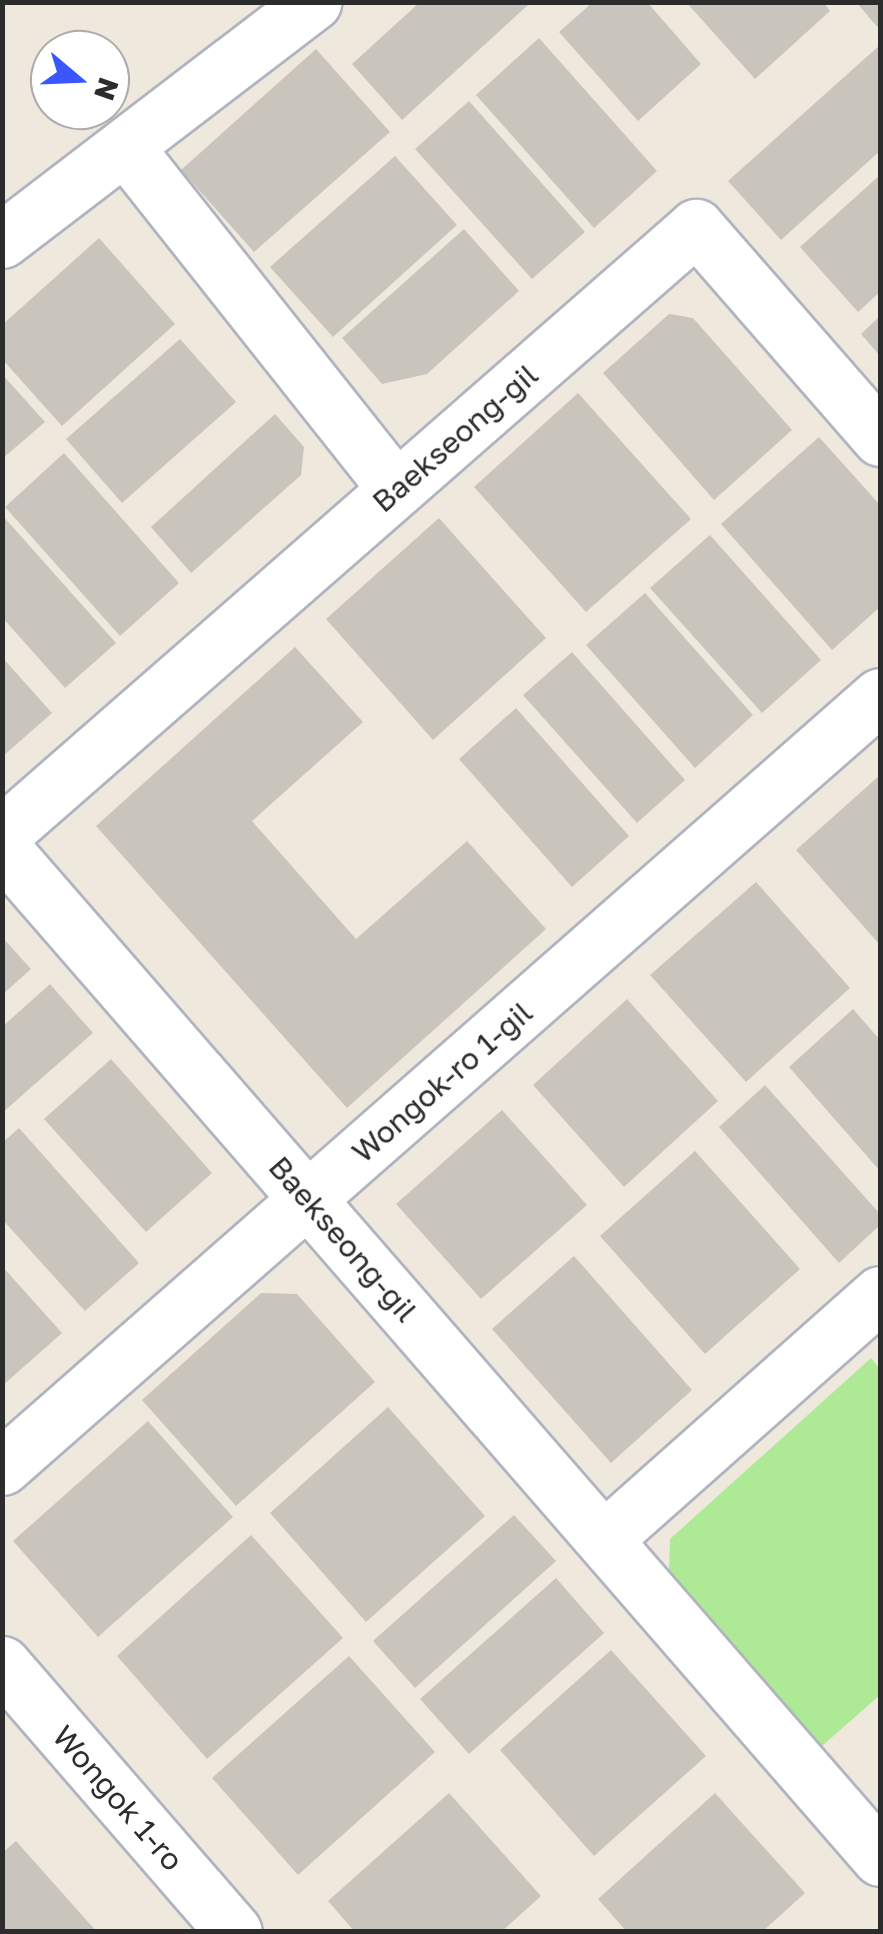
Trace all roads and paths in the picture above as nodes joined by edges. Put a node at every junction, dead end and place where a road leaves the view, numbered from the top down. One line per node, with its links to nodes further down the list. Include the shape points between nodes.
1 (313, 2): 2 (street)
2 (124, 146): 3 (street); 5 (street)
3 (2, 240)
4 (880, 438): 5 (street, Baekseong-gil, via 696,226)
5 (396, 490): 7 (street, Baekseong-gil)
6 (880, 696): 9 (street, Wongok-ro 1-gil)
7 (2, 834)
8 (2, 848): 9 (street, Baekseong-gil)
9 (308, 1199): 11 (street, Wongok-ro 1-gil); 12 (street, Baekseong-gil)
10 (880, 1294): 12 (street)
11 (2, 1468)
12 (604, 1539): 14 (street, Baekseong-gil)
13 (2, 1664): 15 (street, Wongok 1-ro)
14 (880, 1858)
15 (234, 1932)

